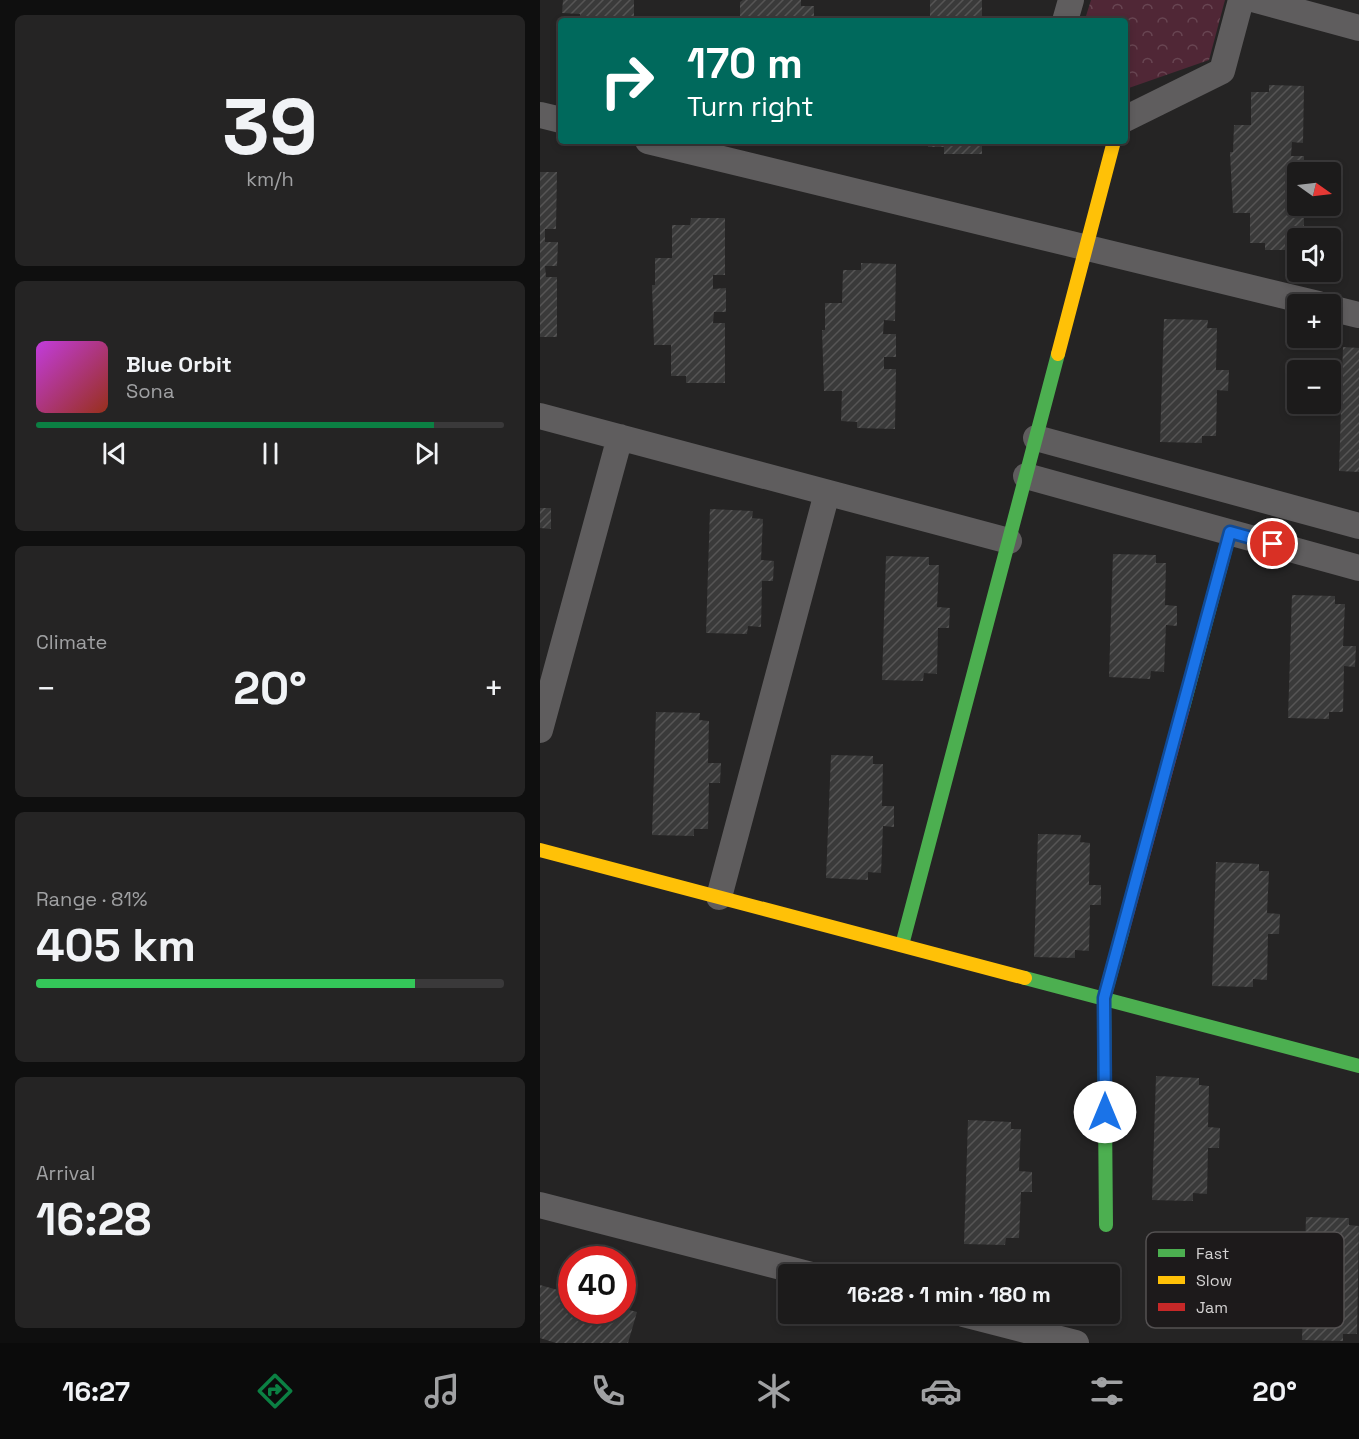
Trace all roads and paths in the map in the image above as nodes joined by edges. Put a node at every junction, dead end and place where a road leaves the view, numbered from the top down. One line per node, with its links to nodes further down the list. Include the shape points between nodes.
1 (1071, 0): 4 (street)
2 (1241, 0): 7 (street, via 1222,71)
3 (1256, 0): 5 (street)
4 (1066, 18)
5 (1359, 28)
6 (540, 115): 8 (street)
7 (1128, 118)
8 (558, 119)
9 (660, 144): 11 (street)
10 (1113, 144): 11 (street)
11 (1086, 248): 12 (street); 17 (street)
12 (1287, 297)
13 (1341, 311): 14 (street)
14 (1359, 315)
15 (540, 416): 16 (street)
16 (620, 437): 19 (street); 24 (street)
17 (1036, 438): 18 (street); 20 (street)
18 (1026, 476): 21 (street); 22 (street)
19 (827, 493): 22 (street); 26 (street)
20 (1359, 526)
21 (1230, 532): 23 (street); 28 (street)
22 (1009, 541): 27 (street)
23 (1359, 568)
24 (540, 730)
25 (540, 850): 26 (street)
26 (719, 897): 27 (street)
27 (902, 945): 28 (street)
28 (1104, 998): 29 (street); 31 (street)
29 (1359, 1066)
30 (540, 1205): 32 (street)
31 (1106, 1225)
32 (778, 1266)
33 (1002, 1324): 34 (street)
34 (1076, 1343)

